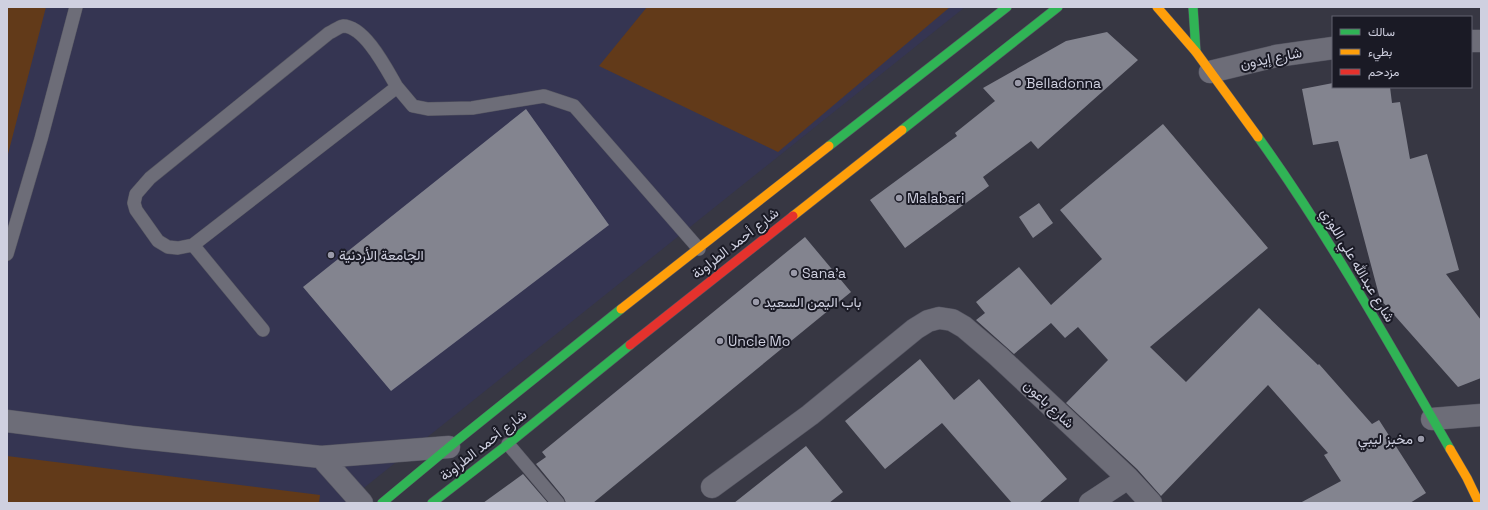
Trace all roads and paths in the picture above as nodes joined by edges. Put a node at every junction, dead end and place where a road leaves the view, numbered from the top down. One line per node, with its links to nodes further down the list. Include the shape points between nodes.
1 (76, 7): 12 (lane)
2 (1007, 7): 11 (street, شارع أحمد الطراونة)
3 (1058, 7): 17 (street, شارع أحمد الطراونة, via 672,311)
4 (1157, 7): 7 (street, شارع عبدالله علي اللوزي)
5 (1193, 7): 7 (street)
6 (1332, 48): 8 (street, شارع إيدون, via 1276,56)
7 (1196, 52): 8 (street, شارع عبدالله علي اللوزي)
8 (1210, 72): 15 (street, شارع عبدالله علي اللوزي, via 1316,223)
9 (397, 87): 10 (lane); 10 (lane, via 378,54 361,35 349,27 341,26 330,33 150,178 136,194 136,210 158,241 168,247); 11 (lane, via 413,106 428,109 472,108 544,96 574,106)
10 (193, 245): 13 (lane)
11 (699, 249): 18 (street, شارع أحمد الطراونة)
12 (7, 254)
13 (263, 330)
14 (1481, 415): 15 (street)
15 (1432, 419): 22 (street, شارع عبدالله علي اللوزي)
16 (7, 421): 19 (street)
17 (508, 444): 25 (street, شارع أحمد الطراونة); 26 (lane)
18 (449, 447): 19 (street); 24 (street, شارع أحمد الطراونة)
19 (321, 457): 23 (street)
20 (1128, 478): 21 (street, شارع باعون, via 970,332 952,320 939,318 915,329 810,415); 27 (street); 28 (street, شارع باعون)
21 (712, 487)
22 (1478, 496)
23 (362, 503)
24 (382, 503)
25 (432, 503)
26 (558, 503)
27 (1090, 503)
28 (1152, 503)

